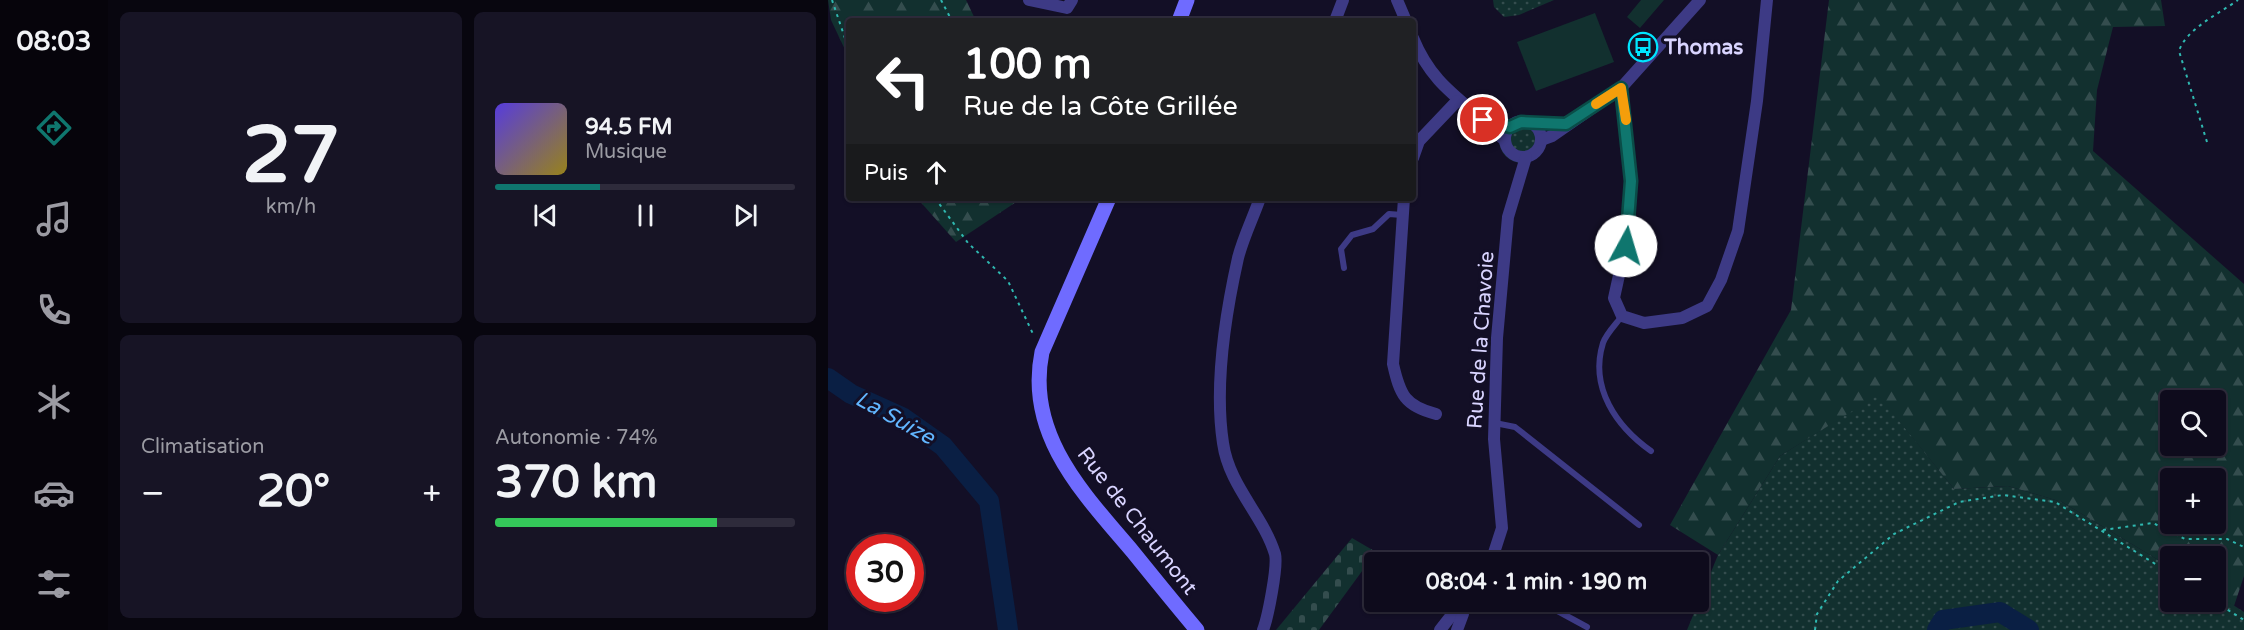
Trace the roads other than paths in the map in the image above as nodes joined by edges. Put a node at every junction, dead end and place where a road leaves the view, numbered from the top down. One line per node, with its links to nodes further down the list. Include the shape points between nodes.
1 (1029, 0): 2 (street, via 1067,8)
2 (1072, 0)
3 (1187, 0): 8 (street)
4 (1342, 0): 9 (street)
5 (1397, 0): 10 (street)
6 (1700, 0): 12 (street)
7 (1767, 0): 27 (street, via 1739,221 1721,280 1707,306 1682,318 1644,323)
8 (1180, 18)
9 (1336, 18)
10 (1405, 18)
11 (1416, 45): 13 (street, via 1422,60)
12 (1621, 88): 16 (street); 27 (street, via 1631,181 1629,230 1614,298)
13 (1457, 100): 14 (street); 20 (street, via 1419,141)
14 (1483, 120): 17 (street); 18 (street)
15 (1532, 124): 16 (street); 17 (street, via 1521,122); 19 (street)
16 (1566, 124): 19 (street)
17 (1510, 127): 18 (street)
18 (1505, 140): 21 (street, via 1509,151)
19 (1541, 140): 21 (street, via 1536,151)
20 (1416, 150)
21 (1526, 157): 29 (street, Rue de la Chavoie, via 1508,217 1497,338)
22 (1108, 201): 37 (street, Rue de Chaumont, via 1042,352 1038,393 1043,418 1056,452 1080,490)
23 (1259, 201): 38 (street, via 1238,256 1219,388 1223,445 1238,490 1264,529 1276,556)
24 (1404, 201): 25 (street)
25 (1402, 215): 26 (lane, via 1389,214 1373,229 1352,235 1341,249); 28 (street, via 1393,364 1399,389 1414,409)
26 (1344, 268)
27 (1622, 316): 30 (lane, via 1603,342 1599,371 1606,401 1618,422)
28 (1436, 414)
29 (1495, 423): 31 (lane, via 1515,427); 32 (street, Rue de la Chavoie, via 1502,528)
30 (1651, 451)
31 (1639, 525)
32 (1494, 552)
33 (1454, 612): 39 (street)
34 (1463, 612): 40 (street)
35 (1559, 612): 36 (lane)
36 (1587, 627)
37 (1197, 630)
38 (1263, 630)
39 (1440, 630)
40 (1457, 630)

